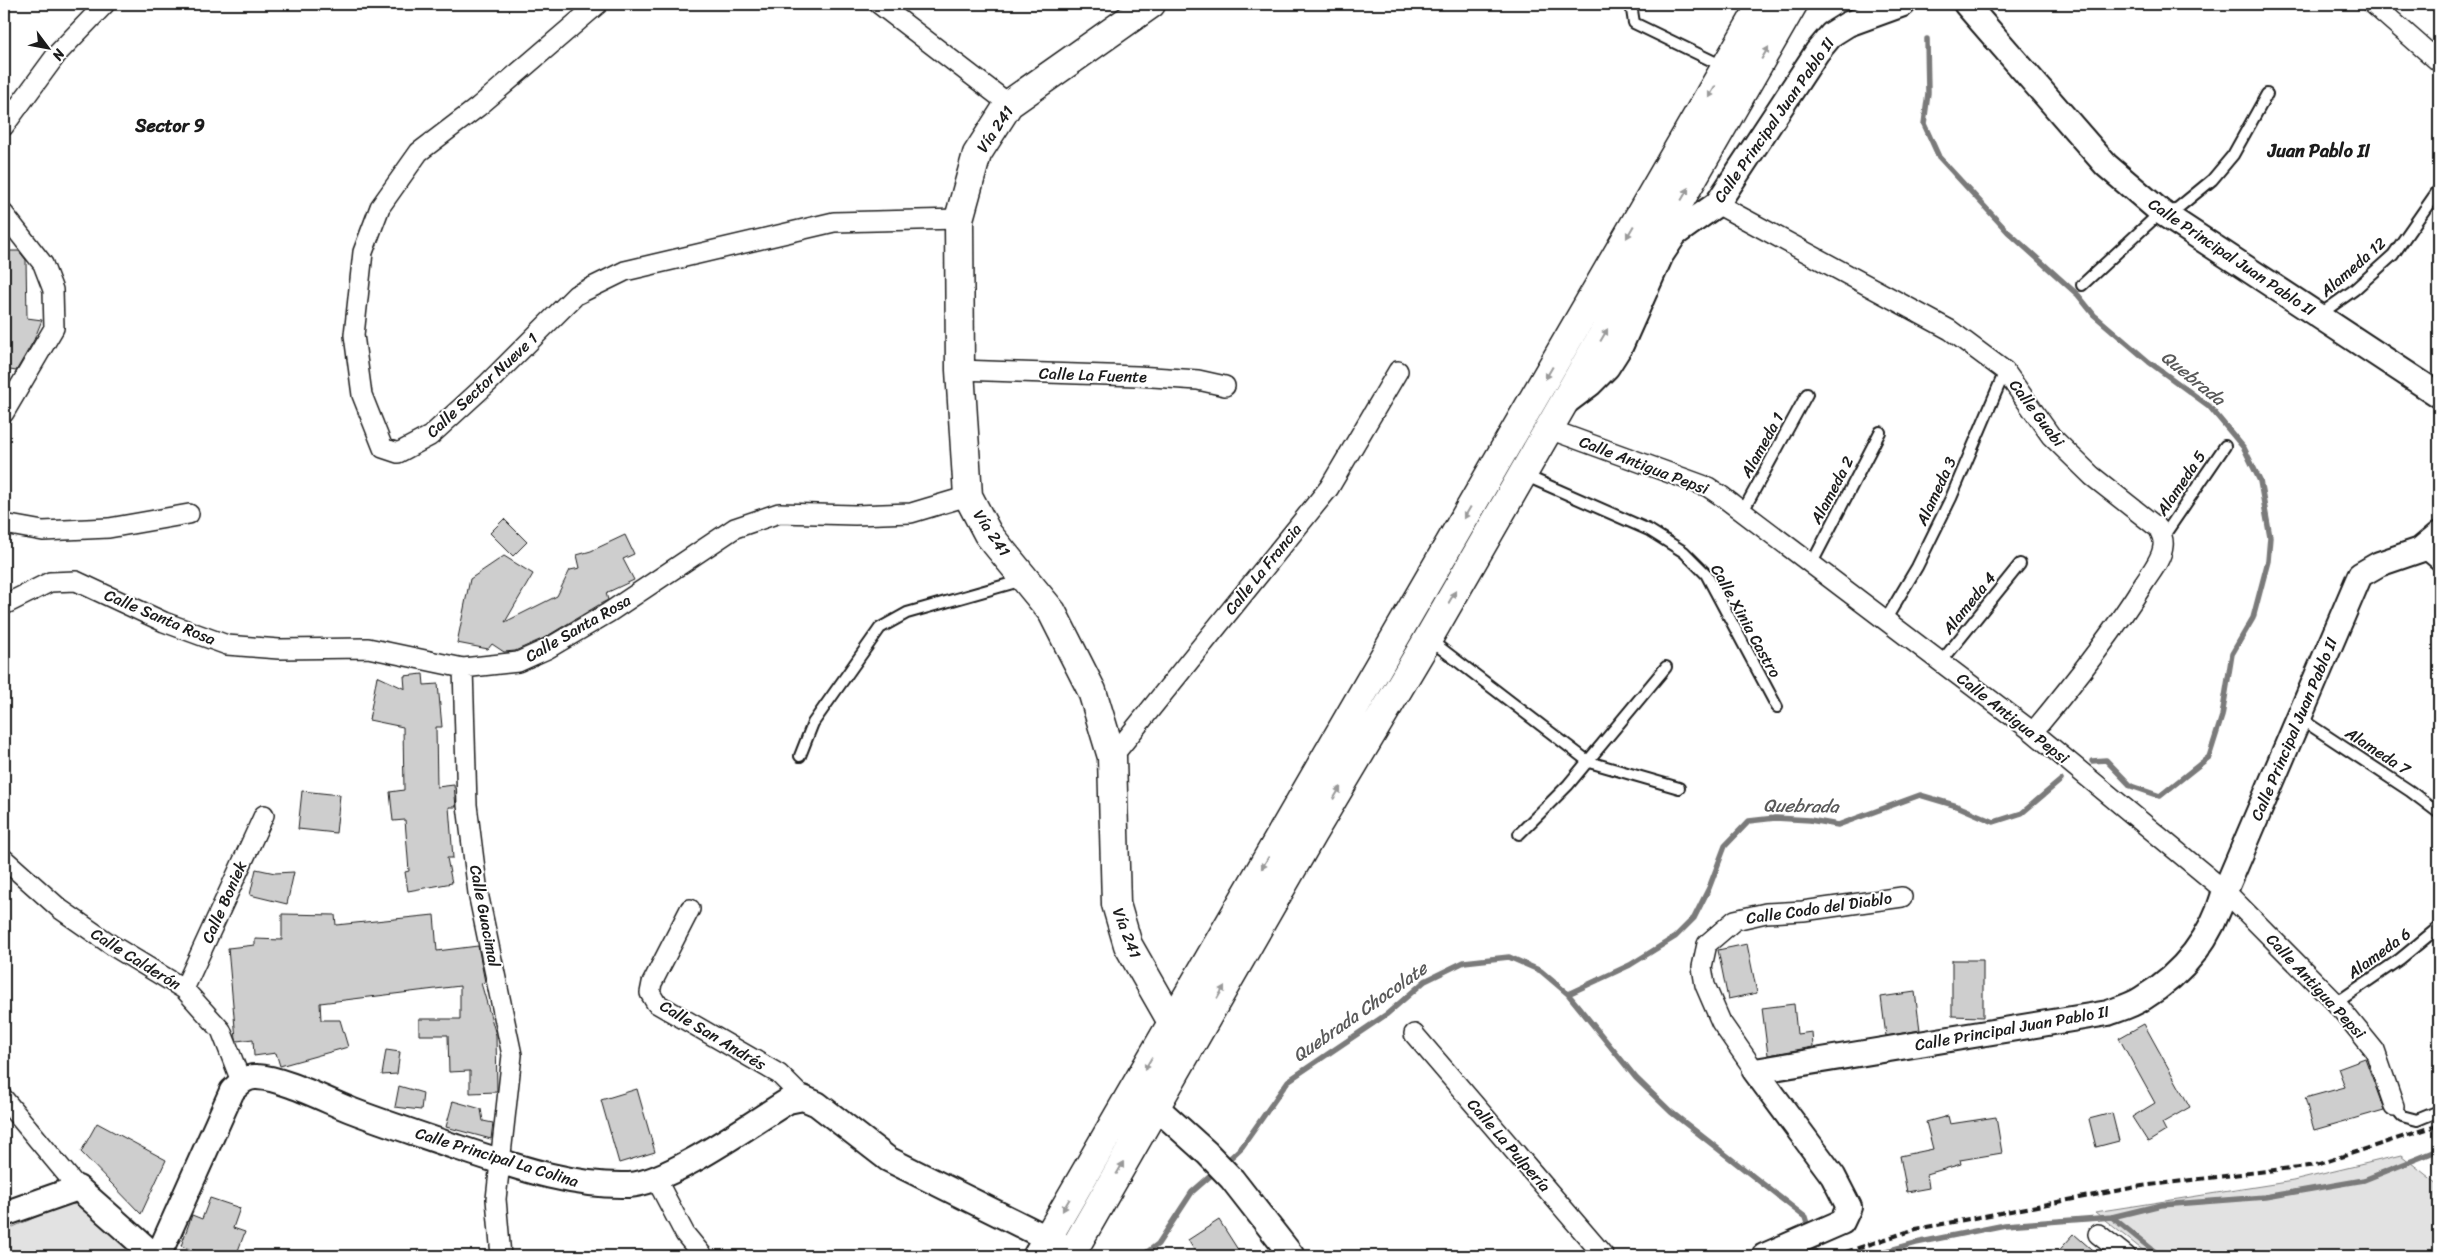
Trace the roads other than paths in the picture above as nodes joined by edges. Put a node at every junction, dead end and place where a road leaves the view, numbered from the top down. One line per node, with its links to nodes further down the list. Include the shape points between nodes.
1 (105, 4): 15 (street, via 57,54)
2 (598, 4): 20 (street, Calle Sector Nueve 1, via 478,107 419,152 380,207 363,252 354,336 362,395 383,448 398,453 430,436 576,295 625,271 834,222)
3 (879, 4): 14 (street)
4 (1151, 4): 14 (main road, Vía 241)
5 (1631, 4): 12 (lane, via 1634,23)
6 (1762, 4): 12 (main road)
7 (1793, 4): 29 (main road, one-way to 7)
8 (1904, 4): 17 (street, Calle Principal Juan Pablo II, via 1848,24 1832,34)
9 (1966, 4): 19 (street, Calle Principal Juan Pablo II, via 2106,165)
10 (2373, 4): 11 (street)
11 (2439, 62)
12 (1726, 67): 69 (main road, one-way to 69)
13 (2266, 94): 19 (lane, via 2233,155 2212,180)
14 (1009, 104): 20 (main road, Vía 241, via 977,154)
15 (4, 126)
16 (2439, 189): 22 (lane, Alameda 12, via 2393,255)
17 (1717, 204): 25 (street, Calle Guabi, via 1950,330); 29 (street, Calle Principal Juan Pablo II, via 1675,234 1661,255 1621,345 1590,384)
18 (4, 214): 30 (street, via 43,264 53,290 54,328)
19 (2164, 214): 21 (lane); 22 (street, Calle Principal Juan Pablo II)
20 (959, 219): 23 (main road, Vía 241)
21 (2082, 285)
22 (2319, 316): 28 (street, Calle Principal Juan Pablo II)
23 (960, 370): 26 (street, Calle La Fuente, via 1137,376 1198,380); 35 (main road, Vía 241)
24 (1398, 371): 56 (street, Calle La Francia, via 1329,488)
25 (2005, 371): 40 (street, Calle Guabi, via 2051,436 2092,476 2158,528); 47 (lane, Alameda 3, via 1952,498)
26 (1225, 386)
27 (1807, 394): 36 (lane, Alameda 1)
28 (2439, 395)
29 (1563, 405): 31 (main road)
30 (4, 413)
31 (1549, 429): 34 (main road); 36 (street, Calle Antigua Pepsi, via 1708,487)
32 (1880, 432): 42 (lane, Alameda 2)
33 (2225, 446): 40 (lane, Alameda 5)
34 (1523, 474): 48 (main road, one-way to 34); 52 (lane, Calle Xinia Castro, via 1649,530 1684,552 1706,574)
35 (968, 496): 45 (main road, Vía 241, via 988,534); 51 (street, Calle Santa Rosa, via 911,512 779,514 735,528 608,614 547,649 518,662)
36 (1743, 511): 42 (street, Calle Antigua Pepsi)
37 (189, 514): 38 (street, via 109,528 43,530)
38 (4, 524)
39 (2439, 534): 41 (street, Calle Principal Juan Pablo II)
40 (2163, 537): 54 (street, via 2160,557 2124,615)
41 (2420, 550): 44 (lane); 53 (street, Calle Principal Juan Pablo II, via 2379,564 2360,575)
42 (1812, 563): 47 (street, Calle Antigua Pepsi)
43 (2020, 564): 49 (lane, Alameda 4)
44 (2439, 566)
45 (1025, 579): 55 (lane, via 907,613 880,628 813,723); 56 (main road, Vía 241, via 1052,612 1092,691)
46 (9, 601): 51 (street, Calle Santa Rosa, via 50,582 76,581 164,622 227,645 279,649 368,648)
47 (1886, 619): 49 (street, Calle Antigua Pepsi)
48 (1428, 639): 57 (lane); 71 (main road, one-way to 48)
49 (1941, 662): 54 (street, Calle Antigua Pepsi)
50 (1666, 666): 57 (lane)
51 (463, 668): 79 (street, Calle Guacimal, via 467,805 478,893 512,1055)
52 (1778, 707)
53 (2298, 717): 59 (lane, Alameda 7); 63 (street, Calle Principal Juan Pablo II)
54 (2033, 732): 63 (street, Calle Antigua Pepsi)
55 (800, 756)
56 (1112, 757): 69 (main road, Vía 241, via 1116,904 1128,945)
57 (1589, 762): 58 (lane); 61 (lane)
58 (1679, 788)
59 (2439, 813)
60 (264, 815): 67 (street, Calle Boniek)
61 (1518, 834)
62 (4, 858): 67 (street, Calle Calderón, via 60,909)
63 (2225, 891): 68 (street, Calle Antigua Pepsi); 72 (street, Calle Principal Juan Pablo II, via 2218,915 2203,943 2177,971 2143,999 2108,1014)
64 (1902, 897): 72 (street, Calle Codo del Diablo, via 1766,913 1735,920 1707,944 1702,967 1705,985 1721,1022)
65 (690, 909): 74 (street, Calle San Andrés, via 650,993 656,1003 779,1074)
66 (2439, 927): 68 (lane, Alameda 6, via 2400,959)
67 (184, 989): 73 (street, Calle Calderón, via 221,1030)
68 (2336, 1003): 76 (street, Calle Antigua Pepsi, via 2375,1051)
69 (1172, 1022): 71 (main road); 84 (main road, one-way to 84)
70 (1414, 1034): 90 (street, Calle La Pulpería)
71 (1196, 1035): 77 (main road)
72 (1755, 1070): 91 (street, via 1845,1196 1849,1207 1842,1222)
73 (241, 1081): 79 (street, Calle Principal La Colina, via 256,1076 277,1081 371,1118); 86 (street, via 232,1092)
74 (803, 1098): 80 (street, Calle Principal La Colina, via 788,1101 710,1150); 84 (street, via 829,1113 888,1160)
75 (4, 1100): 81 (street)
76 (2394, 1106): 78 (lane, via 2402,1116 2417,1120)
77 (1156, 1107): 85 (main road, one-way to 77); 89 (street, via 1232,1179)
78 (2439, 1112)
79 (501, 1162): 80 (street, Calle Principal La Colina, via 582,1183 631,1185); 87 (street, Calle Guacimal, via 496,1198)
80 (655, 1177): 88 (street, via 684,1234)
81 (78, 1188): 82 (street); 86 (street)
82 (4, 1214)
83 (2098, 1234): 92 (street)
84 (1042, 1247): 85 (street)
85 (1071, 1254)
86 (157, 1256)
87 (501, 1256)
88 (703, 1256)
89 (1292, 1256)
90 (1604, 1256)
91 (1764, 1256)
92 (2126, 1256)

